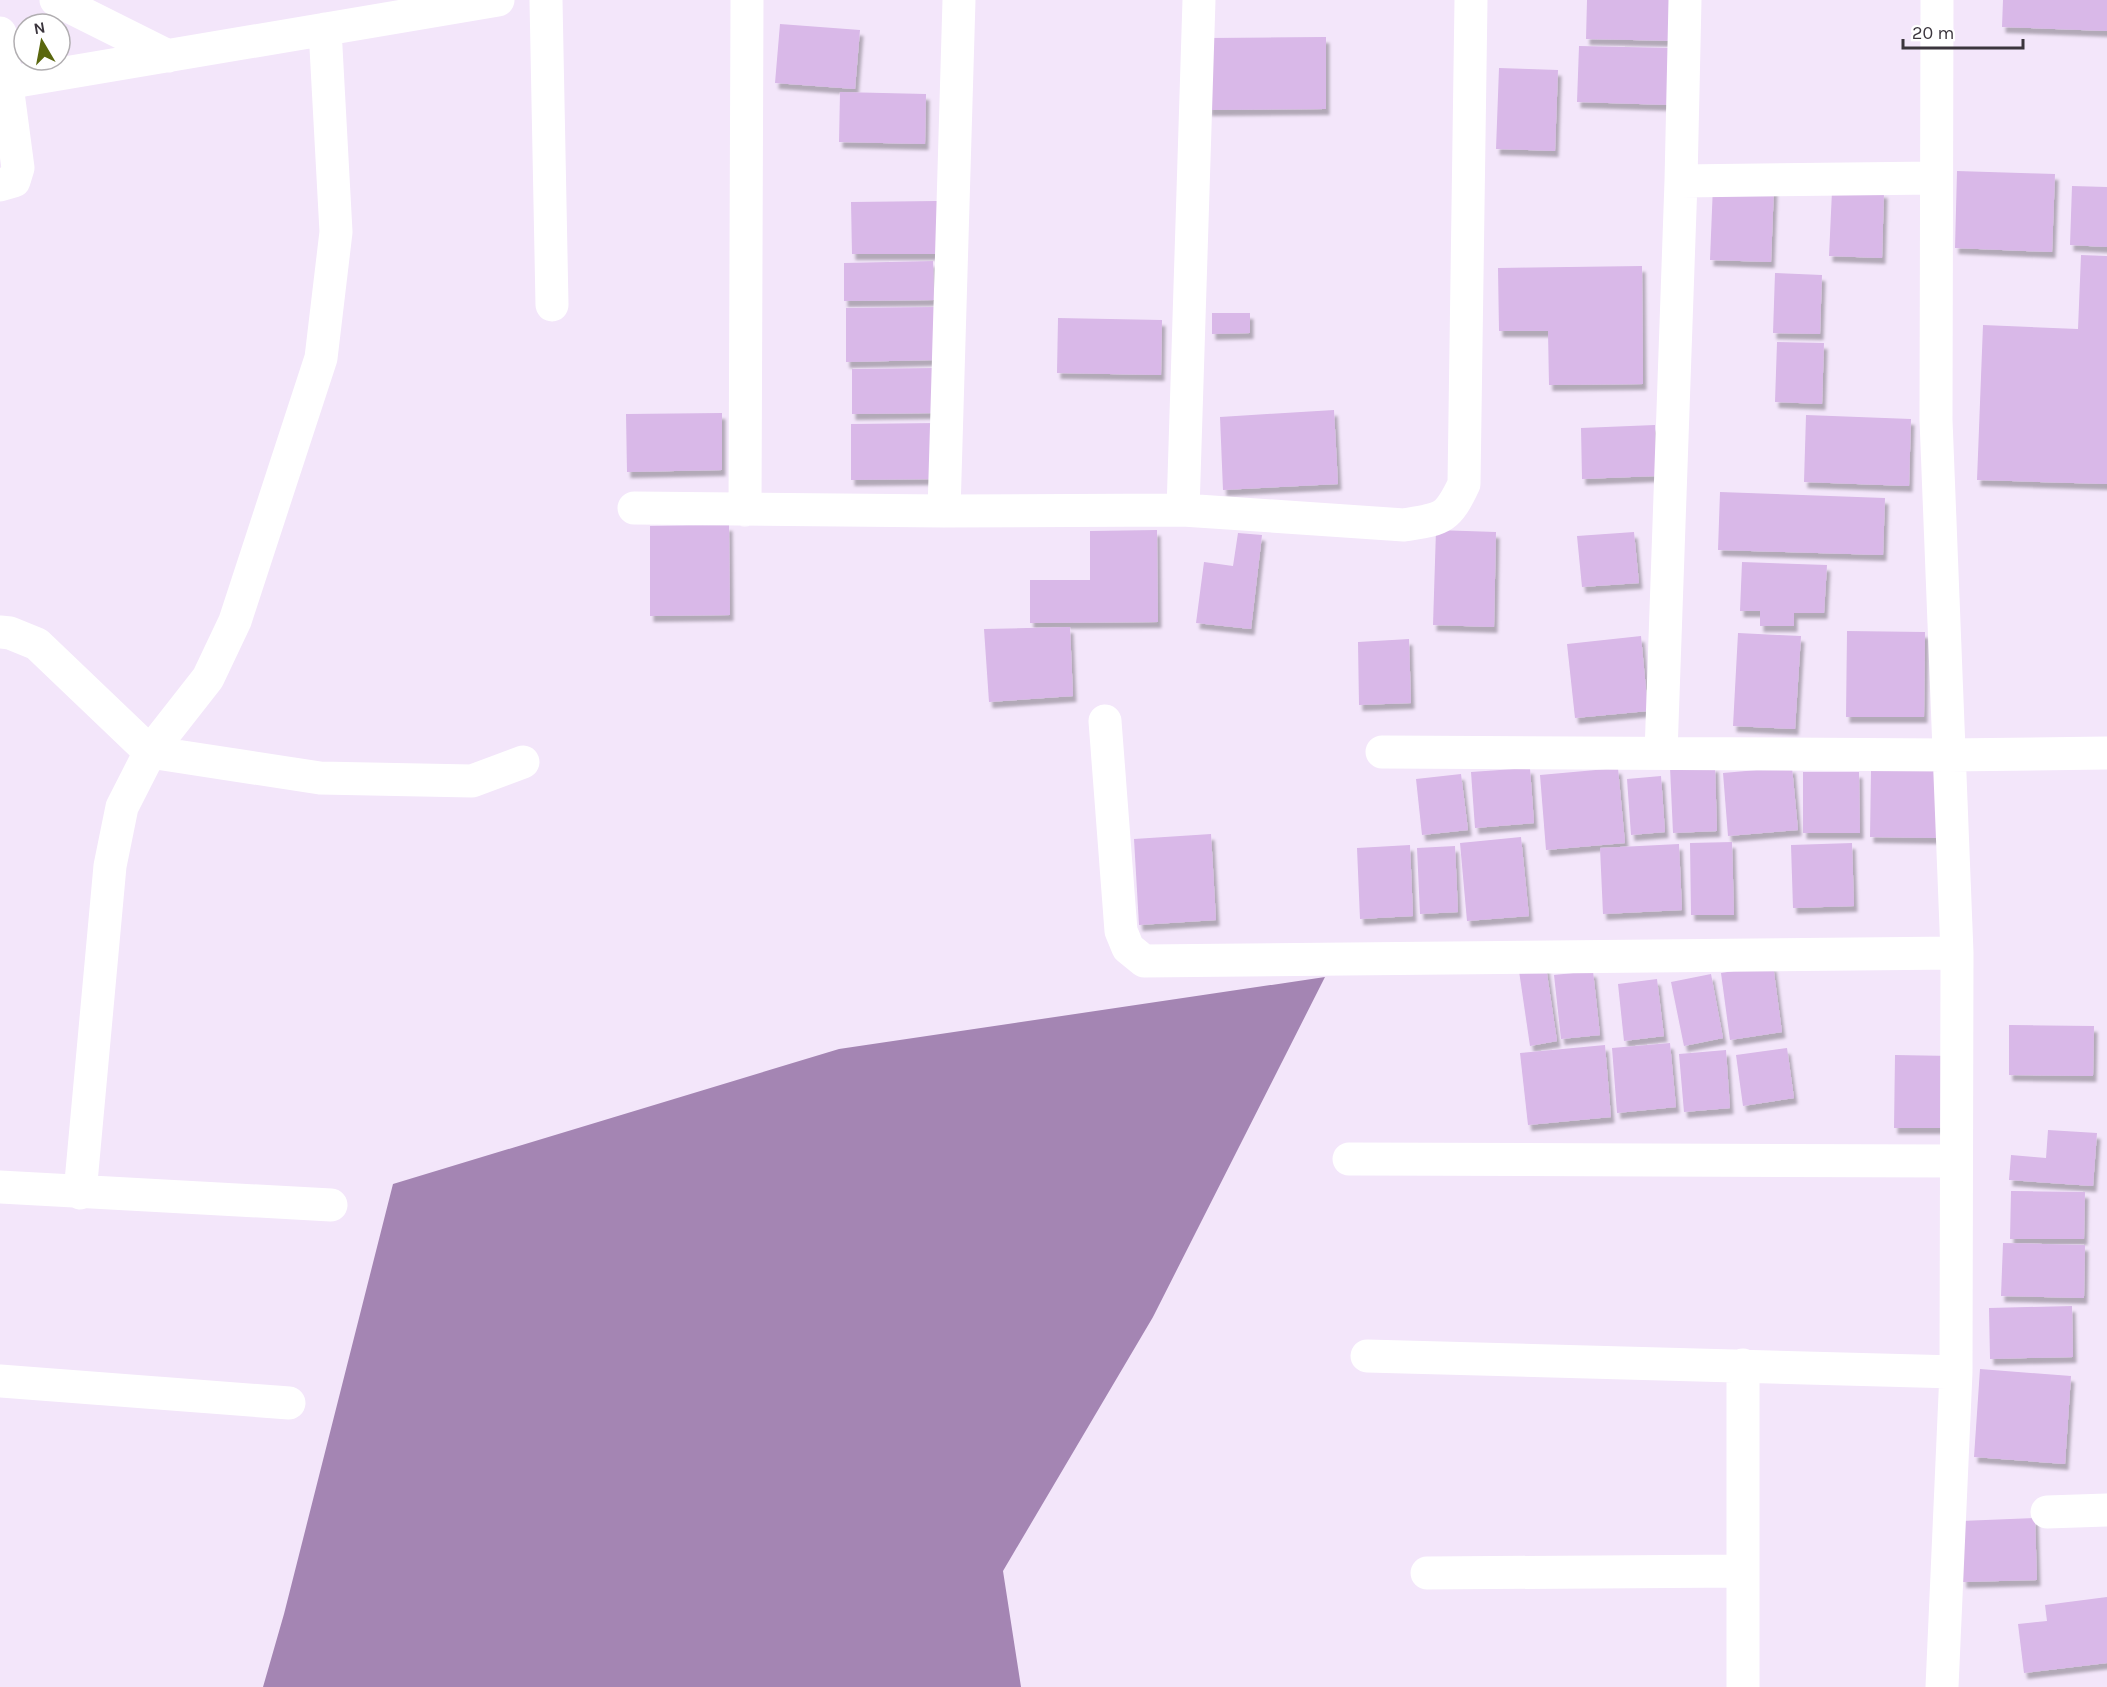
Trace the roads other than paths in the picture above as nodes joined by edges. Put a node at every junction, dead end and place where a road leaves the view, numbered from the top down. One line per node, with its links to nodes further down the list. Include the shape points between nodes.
1 (56, 0): 12 (street)
2 (498, 0): 10 (street)
3 (546, 0): 17 (street)
4 (747, 0): 19 (street)
5 (959, 0): 21 (street)
6 (1198, 0): 20 (street)
7 (1471, 0): 20 (street, via 1464,484 1453,508 1438,520 1404,525)
8 (1685, 0): 15 (street)
9 (1936, 0): 14 (street)
10 (325, 29): 12 (street); 24 (street, via 336,232 321,358 235,621 208,678)
11 (0, 33): 13 (street)
12 (168, 56): 13 (street)
13 (6, 83): 16 (street, via 18,168 14,180)
14 (1936, 178): 15 (street); 28 (street, via 1936,420)
15 (1681, 181): 26 (street)
16 (0, 185)
17 (552, 305)
18 (634, 508): 19 (street)
19 (745, 510): 21 (street)
20 (1182, 510): 21 (street)
21 (944, 511)
22 (0, 632): 24 (street, via 37,644)
23 (1105, 721): 30 (street, via 1121,931 1128,948 1144,961)
24 (150, 752): 29 (street, via 320,778 472,781); 34 (street, via 122,807 110,866)
25 (1382, 752): 26 (street)
26 (1661, 753): 28 (street)
27 (2107, 753): 28 (street)
28 (1948, 755): 30 (street)
29 (523, 762)
30 (1957, 953): 32 (street)
31 (1349, 1159): 32 (street)
32 (1956, 1161): 38 (street)
33 (0, 1187): 34 (street)
34 (80, 1193): 35 (street)
35 (331, 1206)
36 (1367, 1356): 37 (street)
37 (1743, 1365): 38 (street); 43 (street)
38 (1956, 1372): 46 (street)
39 (0, 1381): 40 (street)
40 (289, 1402)
41 (2107, 1510): 42 (street)
42 (2047, 1512)
43 (1742, 1571): 44 (street); 45 (street)
44 (1427, 1573)
45 (1743, 1687)
46 (1942, 1687)

